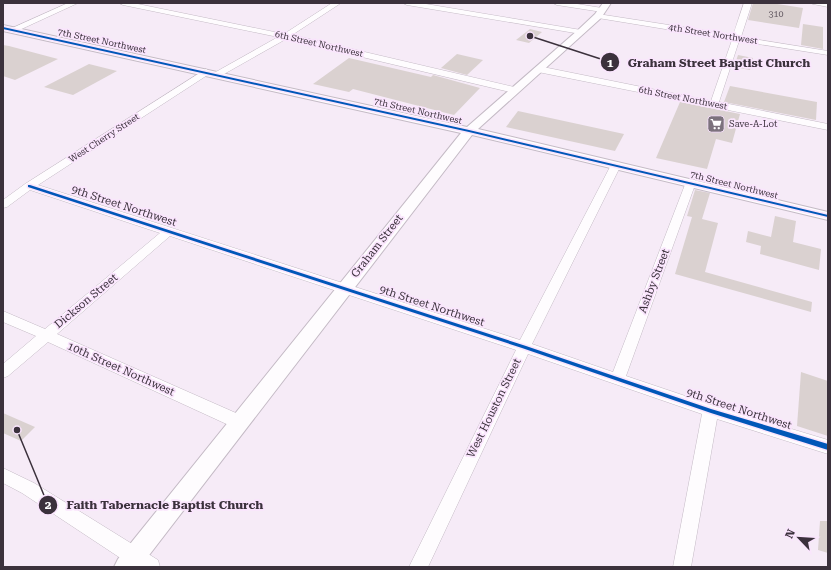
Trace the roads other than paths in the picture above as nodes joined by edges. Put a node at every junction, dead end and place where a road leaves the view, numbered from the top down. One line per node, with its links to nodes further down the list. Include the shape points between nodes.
1 (74, 3): 10 (street)
2 (122, 3): 12 (street, 6th Street Northwest)
3 (338, 3): 12 (street, West Cherry Street)
4 (407, 3): 11 (street)
5 (557, 3): 9 (street, 4th Street Northwest)
6 (748, 3): 13 (street)
7 (815, 3): 8 (street)
8 (828, 5)
9 (602, 10): 11 (street, Graham Street); 13 (street, 4th Street Northwest)
10 (8, 29): 16 (street, 7th Street Northwest)
11 (581, 32): 15 (street, Graham Street)
12 (285, 36): 16 (street, West Cherry Street); 17 (street, 6th Street Northwest)
13 (736, 38): 14 (street, 4th Street Northwest); 18 (street)
14 (828, 53)
15 (538, 69): 17 (street, Graham Street); 18 (street, 6th Street Northwest)
16 (212, 74): 20 (street, 7th Street Northwest); 23 (street, West Cherry Street)
17 (514, 90): 20 (street, Graham Street)
18 (714, 104): 19 (street, 6th Street Northwest)
19 (828, 127)
20 (468, 131): 21 (street, 7th Street Northwest); 27 (street, Graham Street)
21 (616, 165): 22 (street, 7th Street Northwest); 30 (street, West Houston Street)
22 (691, 182): 25 (street, 7th Street Northwest); 32 (street, Ashby Street)
23 (28, 186): 24 (street, West Cherry Street); 26 (street, 9th Street Northwest)
24 (4, 204)
25 (828, 216)
26 (169, 231): 27 (street, 9th Street Northwest); 29 (street, Dickson Street)
27 (344, 288): 30 (street, 9th Street Northwest); 34 (street, Graham Street)
28 (3, 316): 29 (street, 10th Street Northwest)
29 (46, 336): 31 (street, Dickson Street); 34 (street, 10th Street Northwest)
30 (524, 347): 32 (street, 9th Street Northwest); 39 (street, West Houston Street)
31 (3, 372)
32 (617, 380): 33 (street, 9th Street Northwest)
33 (711, 411): 35 (street, 9th Street Northwest); 40 (street)
34 (239, 422): 37 (street, Graham Street)
35 (828, 447)
36 (3, 476): 37 (street, via 28,488)
37 (130, 562): 38 (street)
38 (150, 567)
39 (418, 567)
40 (682, 567)

